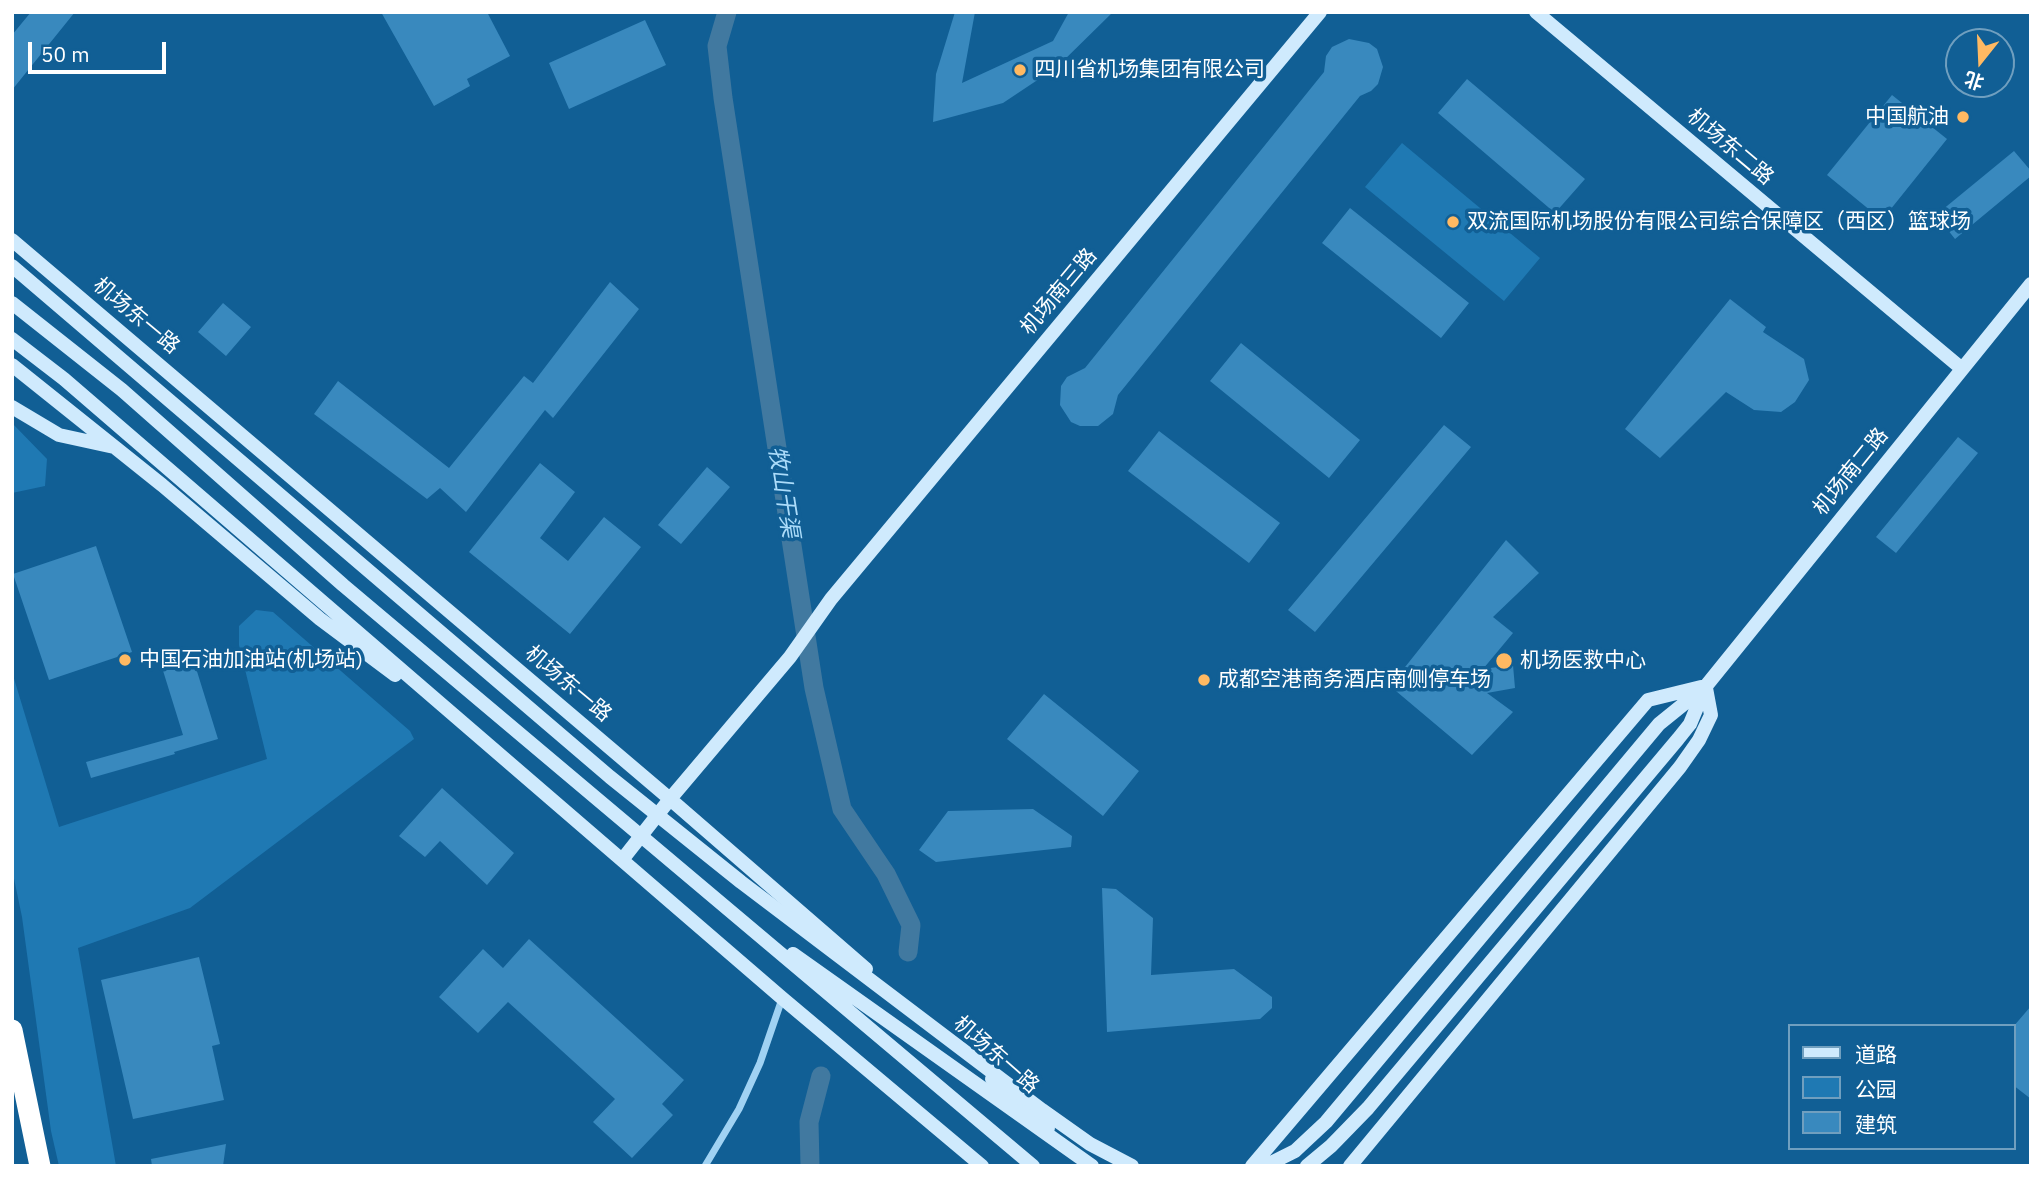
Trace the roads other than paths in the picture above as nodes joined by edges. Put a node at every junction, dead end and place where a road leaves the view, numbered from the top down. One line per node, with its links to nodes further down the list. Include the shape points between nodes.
1 (1320, 12): 14 (street, 机场南三路)
2 (1536, 12): 9 (street, 机场东二路)
3 (12, 240): 14 (street, 机场东一路)
4 (12, 266): 24 (street, bridge, via 665,821 1042,1110 1090,1144)
5 (2031, 284): 9 (street, 机场南二路)
6 (12, 303): 16 (street, bridge, via 122,390 343,585)
7 (18, 343): 13 (street)
8 (12, 365): 11 (street)
9 (1961, 368): 12 (street, 机场南二路)
10 (12, 407): 11 (street, via 59,435)
11 (117, 448): 13 (street, via 320,619)
12 (1706, 686): 25 (street, via 1648,700); 26 (street, via 1659,724 1326,1122 1295,1151); 27 (street, via 1690,724 1678,739 1368,1108); 28 (street, via 1711,715 1680,766)
13 (435, 699): 15 (street)
14 (670, 799): 15 (street, 机场南三路); 23 (street, 机场东一路)
15 (622, 860): 17 (street)
16 (715, 898): 22 (street, bridge); 23 (street, bridge)
17 (782, 998): 20 (street, via 739,1109); 21 (street)
18 (12, 1030): 19 (highway)
19 (40, 1166)
20 (705, 1166)
21 (982, 1166)
22 (1032, 1166)
23 (1091, 1166)
24 (1132, 1166)
25 (1252, 1166)
26 (1265, 1166)
27 (1307, 1166)
28 (1350, 1166)

